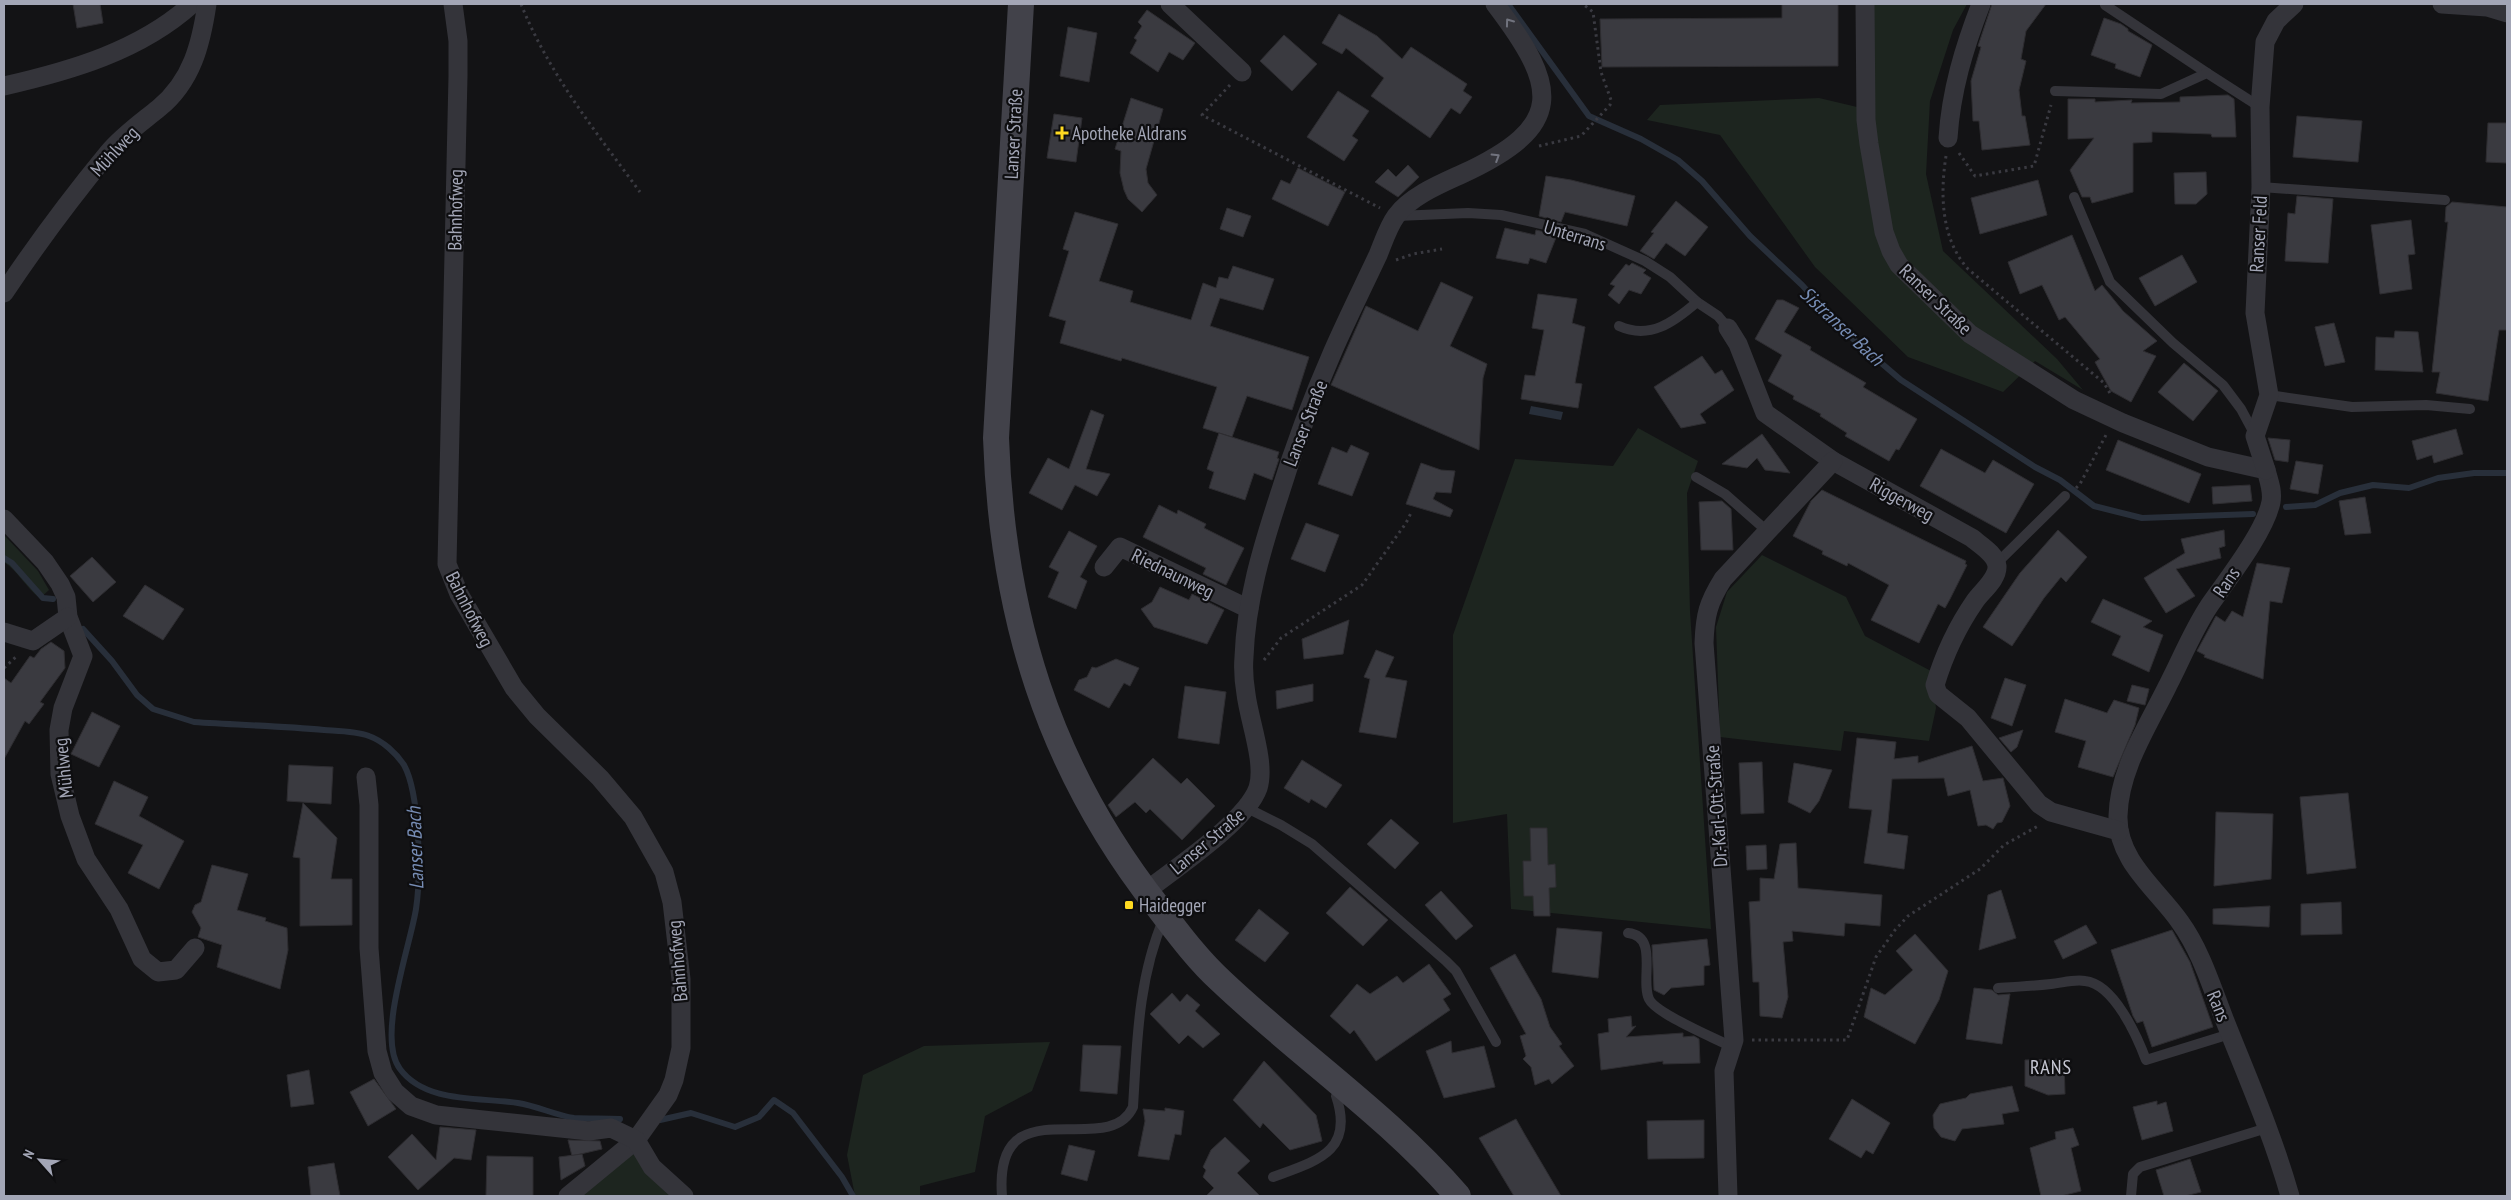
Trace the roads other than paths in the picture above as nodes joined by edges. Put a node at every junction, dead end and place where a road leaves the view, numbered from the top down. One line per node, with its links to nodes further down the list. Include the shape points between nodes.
1 (192, 4): 15 (street, via 162,27 107,56)
2 (207, 4): 23 (street, Mühlweg, via 198,47 184,81 175,93 109,152 31,252)
3 (453, 4): 54 (street, Bahnhofweg, via 458,76 446,564 459,594 514,688 561,742 618,797 650,844 664,872 672,902 679,957 682,1048 668,1095)
4 (1021, 4): 44 (main road, Lanser Straße, via 996,438 1001,524 1011,590 1046,712 1090,808)
5 (1170, 4): 13 (street)
6 (1495, 4): 22 (street, Lanser Straße, one-way to 6, via 1421,194 1491,160 1520,139 1536,122 1542,86 1528,52)
7 (1865, 4): 31 (street, Ranser Straße, via 1868,136 1880,212 1890,250 1899,264 1970,334 2054,389 2119,421 2208,457)
8 (1981, 4): 18 (street, via 1954,87)
9 (2294, 4): 17 (street, Ranser Feld, via 2276,21 2265,42)
10 (2442, 4): 12 (street, via 2487,7)
11 (2105, 5): 14 (lane)
12 (2507, 13)
13 (1242, 72)
14 (2207, 73): 16 (lane, via 2161,94); 17 (lane)
15 (4, 86)
16 (2055, 91)
17 (2260, 107): 19 (street, Ranser Feld)
18 (1948, 138)
19 (2261, 187): 21 (lane); 27 (street, Ranser Feld, via 2255,313)
20 (2074, 197): 29 (lane, via 2110,282 2172,343 2223,385)
21 (2445, 200)
22 (1396, 216): 24 (lane, Unterrans, via 1502,215 1585,234 1644,261 1685,289); 38 (street, Lanser Straße, via 1296,441 1261,550)
23 (4, 293)
24 (1697, 302): 25 (lane, via 1656,330 1631,331); 26 (lane, Unterrans, via 1718,316)
25 (1619, 326)
26 (1728, 328): 30 (street, Riggerweg, via 1738,344 1764,413)
27 (2269, 395): 28 (lane, via 2352,407 2426,405); 29 (street, Ranser Feld)
28 (2470, 409)
29 (2255, 436): 31 (street)
30 (1833, 461): 35 (street, Dr.-Karl-Ott-Straße); 36 (street, Riggerweg, via 1972,538 1990,553)
31 (2266, 470): 43 (street, Rans, via 2271,489 2267,514 2254,540 2187,644 2140,739 2123,786)
32 (1696, 477): 35 (lane, via 1725,494)
33 (2066, 496): 36 (lane)
34 (4, 519): 39 (street, Mühlweg, via 45,562 60,584 66,597)
35 (1767, 531): 51 (street, Dr.-Karl-Ott-Straße, via 1723,579 1704,618)
36 (1996, 564): 43 (street, via 1993,578 1959,625 1935,685 1938,694 1968,718 2030,796 2051,812)
37 (1104, 567): 38 (street, Riednaunweg, via 1120,547)
38 (1249, 609): 42 (street, Lanser Straße, via 1245,635 1245,692 1260,769 1258,787)
39 (68, 617): 40 (street, via 34,641); 47 (street, Mühlweg, via 84,656 62,714 58,755 63,790 80,845 146,964 158,972 176,970)
40 (4, 632)
41 (366, 778): 54 (street, via 370,834 367,898 376,1051 383,1073 395,1092 412,1106 436,1115 589,1131 611,1128)
42 (1247, 808): 44 (street, Lanser Straße); 50 (lane, via 1312,844 1446,961 1456,971)
43 (2119, 831): 49 (street, Rans, via 2137,869 2188,934)
44 (1145, 892): 45 (main road, Lanser Straße)
45 (1165, 917): 52 (main road, Lanser Straße, via 1197,958); 58 (lane, via 1152,945 1145,972 1133,1107 1129,1116 1114,1126 1040,1130 1019,1138 1005,1160)
46 (1628, 933): 51 (lane, via 1638,935 1644,943 1647,991 1653,1004 1674,1018)
47 (195, 948)
48 (1998, 988): 49 (lane, via 2077,981 2094,983 2120,1009 2146,1060)
49 (2230, 1034): 53 (street, Rans)
50 (1496, 1042)
51 (1733, 1043): 60 (street, Dr.-Karl-Ott-Straße, via 1724,1071)
52 (1342, 1087): 55 (lane, via 1336,1096 1341,1128 1334,1146 1318,1159); 59 (main road, Lanser Straße)
53 (2267, 1128): 61 (lane, via 2140,1167 2133,1174); 62 (street, Rans)
54 (636, 1140): 56 (street, Bahnhofweg); 57 (street, via 652,1167)
55 (1273, 1177)
56 (568, 1196)
57 (684, 1196)
58 (1002, 1196)
59 (1458, 1196)
60 (1728, 1196)
61 (2131, 1196)
62 (2290, 1196)

